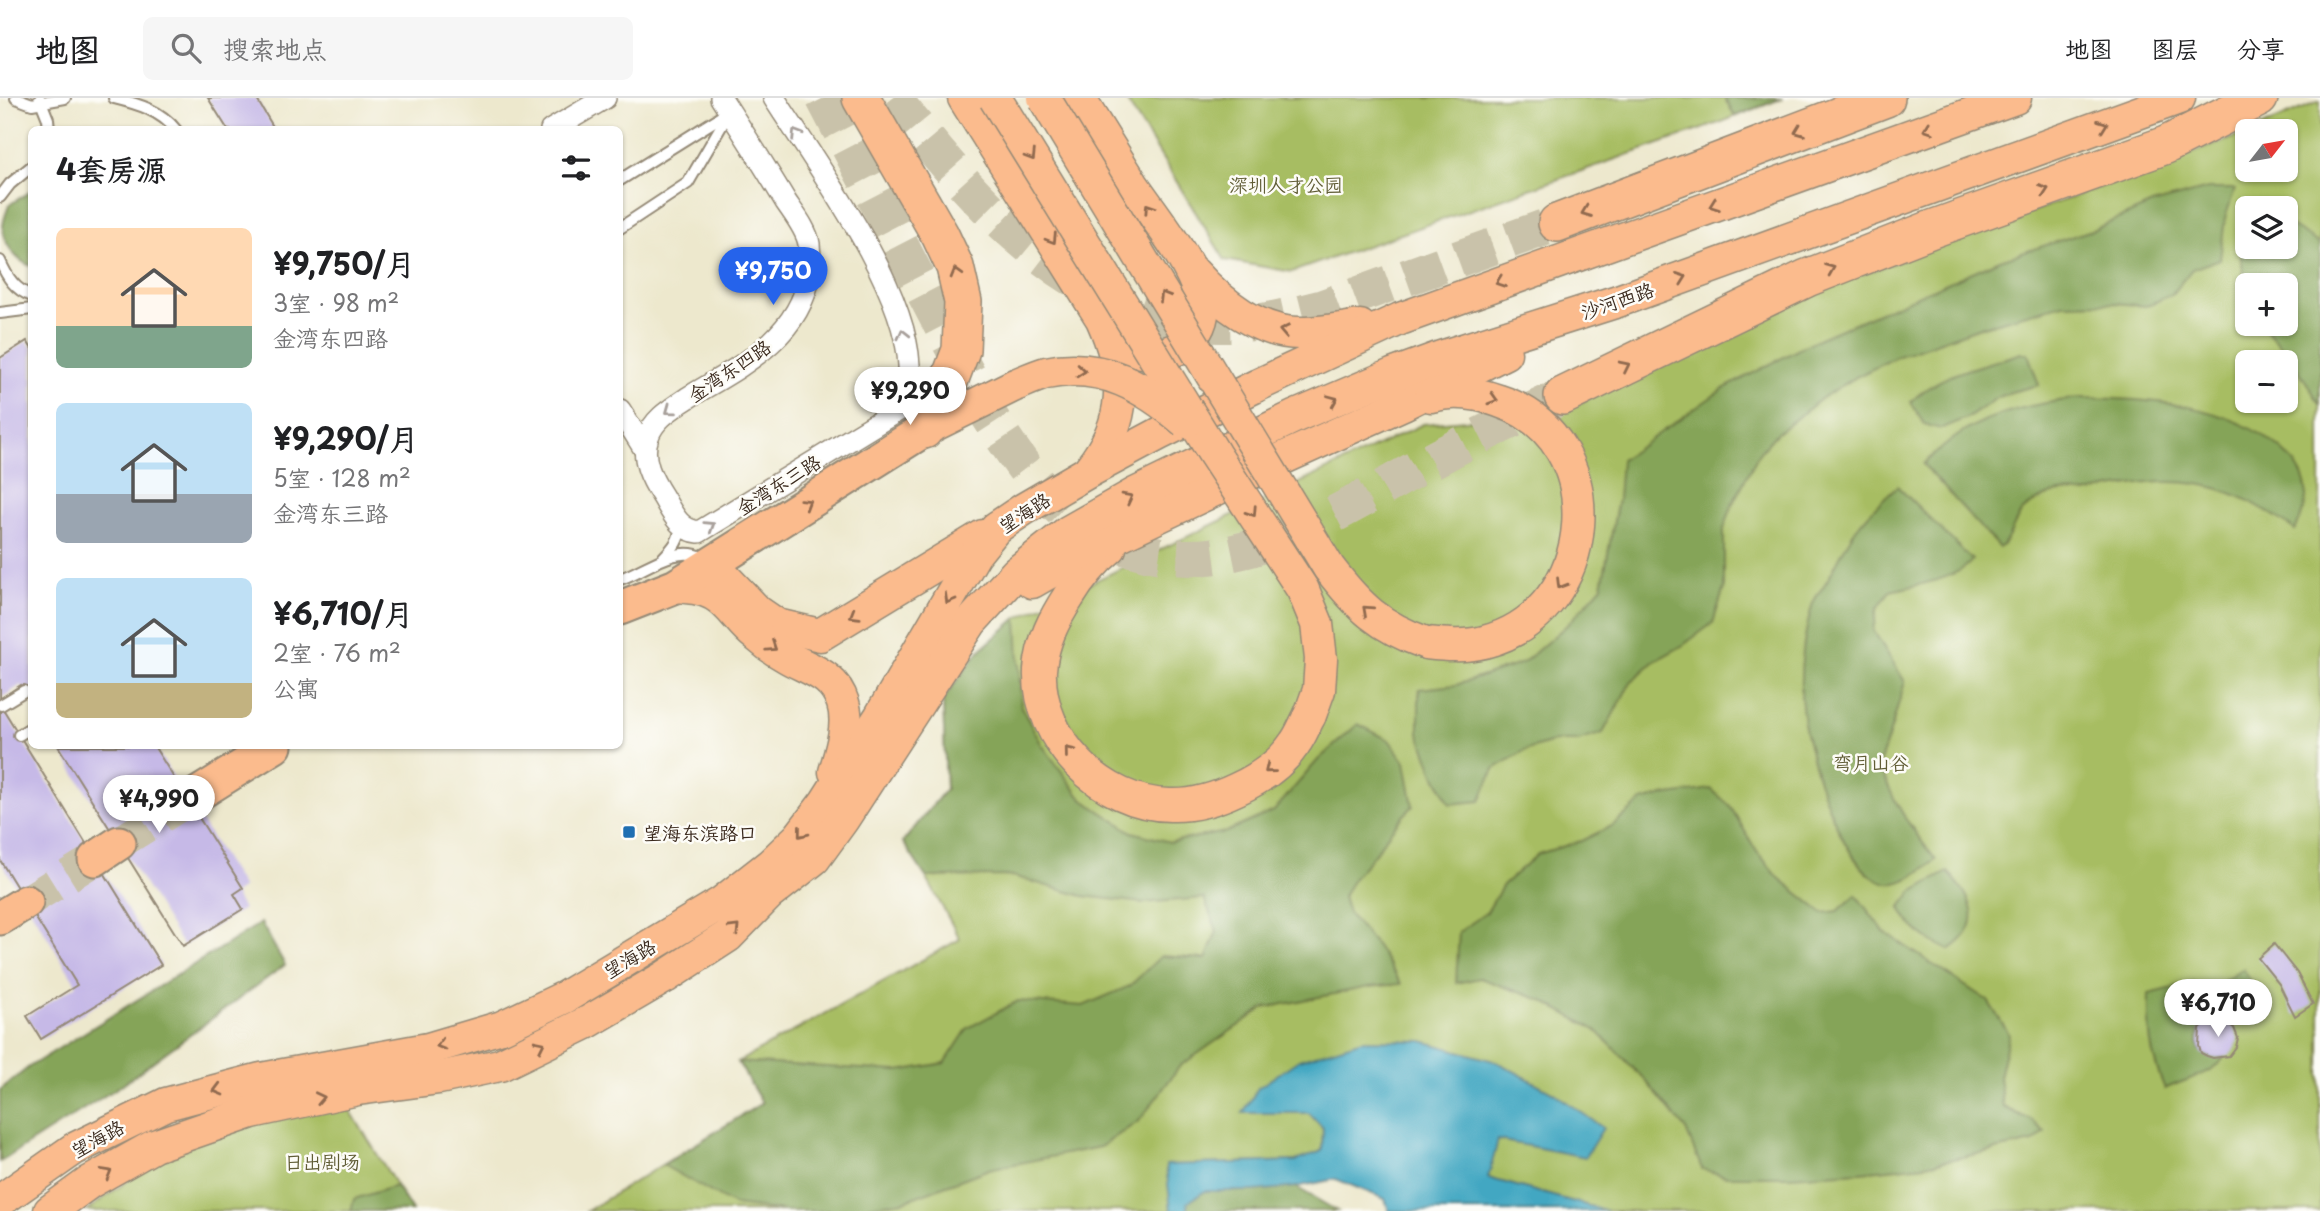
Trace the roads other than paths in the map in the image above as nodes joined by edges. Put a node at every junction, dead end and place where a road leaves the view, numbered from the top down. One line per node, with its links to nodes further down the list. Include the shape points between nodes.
1 (16, 98): 15 (lane, via 25,103)
2 (65, 98): 15 (lane)
3 (114, 98): 18 (lane, via 148,107)
4 (606, 98): 19 (street)
5 (774, 98): 40 (street, 金湾东三路, one-way to 5, via 688,531 699,532 902,408 908,386 903,331 889,293 861,236)
6 (861, 98): 36 (highway, one-way to 6, via 961,350 963,302 955,267 940,235)
7 (964, 98): 31 (main road, one-way to 31)
8 (995, 98): 38 (main road, one-way to 38, bridge)
9 (1044, 98): 34 (main road, one-way to 9, bridge, via 1460,393 1512,405 1536,420 1555,441 1570,470 1578,499 1579,531 1567,574 1532,618 1507,634 1483,643 1426,643 1400,634 1349,594)
10 (1079, 98): 26 (main road, one-way to 10)
11 (1886, 98): 23 (highway, one-way to 23)
12 (2015, 98): 32 (main road, one-way to 32)
13 (2179, 98): 28 (main road, 沙河西路, one-way to 13)
14 (2259, 98): 33 (highway, one-way to 14, via 1807,278 2166,145)
15 (41, 100): 17 (lane)
16 (725, 105): 21 (lane); 24 (lane, via 688,183); 37 (street, 金湾东四路, one-way to 37, via 809,243 809,277 784,330 763,351 662,416 653,425)
17 (49, 126)
18 (173, 126)
19 (558, 126)
20 (28, 169): 22 (lane)
21 (623, 178)
22 (0, 197)
23 (1557, 223)
24 (623, 226)
25 (0, 261): 27 (lane, via 9,279)
26 (1186, 265): 31 (main road, via 1202,306 1195,334 1183,346 1170,352 1138,351); 32 (main road, one-way to 26, via 1298,333 1275,330 1214,296)
27 (28, 295)
28 (1618, 301): 34 (main road); 43 (main road, 沙河西路, one-way to 28, via 1202,460 1392,375)
29 (28, 310): 30 (lane)
30 (0, 313)
31 (1102, 319): 39 (main road, via 1116,357 1121,397 1112,435)
32 (1400, 319): 39 (main road)
33 (1563, 396)
34 (1403, 404): 41 (main road)
35 (623, 415): 37 (street)
36 (924, 430): 38 (main road, one-way to 38, bridge, via 1015,385 1071,369 1131,382 1189,424); 44 (highway, one-way to 36)
37 (645, 450): 40 (street, via 654,481)
38 (1215, 455): 41 (main road, one-way to 41, bridge, via 1303,590 1317,624 1321,659 1319,690 1310,715 1277,764 1253,782 1195,803 1141,802 1089,774 1065,749 1043,698 1043,649 1065,601 1107,550)
39 (1086, 473): 42 (main road, 望海路)
40 (681, 524): 46 (lane)
41 (1143, 524): 50 (main road, via 1057,566)
42 (996, 528): 48 (main road, one-way to 48, via 820,635 777,625); 57 (main road, 望海路, one-way to 57, via 975,554)
43 (1068, 531): 50 (main road, 望海路, via 1016,573)
44 (741, 545): 45 (highway); 48 (main road, via 737,578)
45 (712, 564): 46 (highway); 48 (main road)
46 (669, 572): 47 (lane); 49 (highway); 57 (main road, one-way to 57, via 715,595 753,634 818,671 835,688 846,719)
47 (623, 579)
48 (743, 597)
49 (623, 606)
50 (971, 622): 59 (main road, 望海路, one-way to 50, via 154,1146 252,1112 500,1065 588,1022 675,971 728,936 768,895 814,859)
51 (24, 691): 52 (lane)
52 (1, 705)
53 (28, 729): 54 (lane)
54 (19, 735)
55 (270, 749): 56 (highway)
56 (188, 800)
57 (825, 803): 58 (main road, 望海路, one-way to 58, via 799,837 722,903 565,997 502,1027 428,1049 261,1079 166,1104 74,1149)
58 (0, 1200)
59 (50, 1211)

